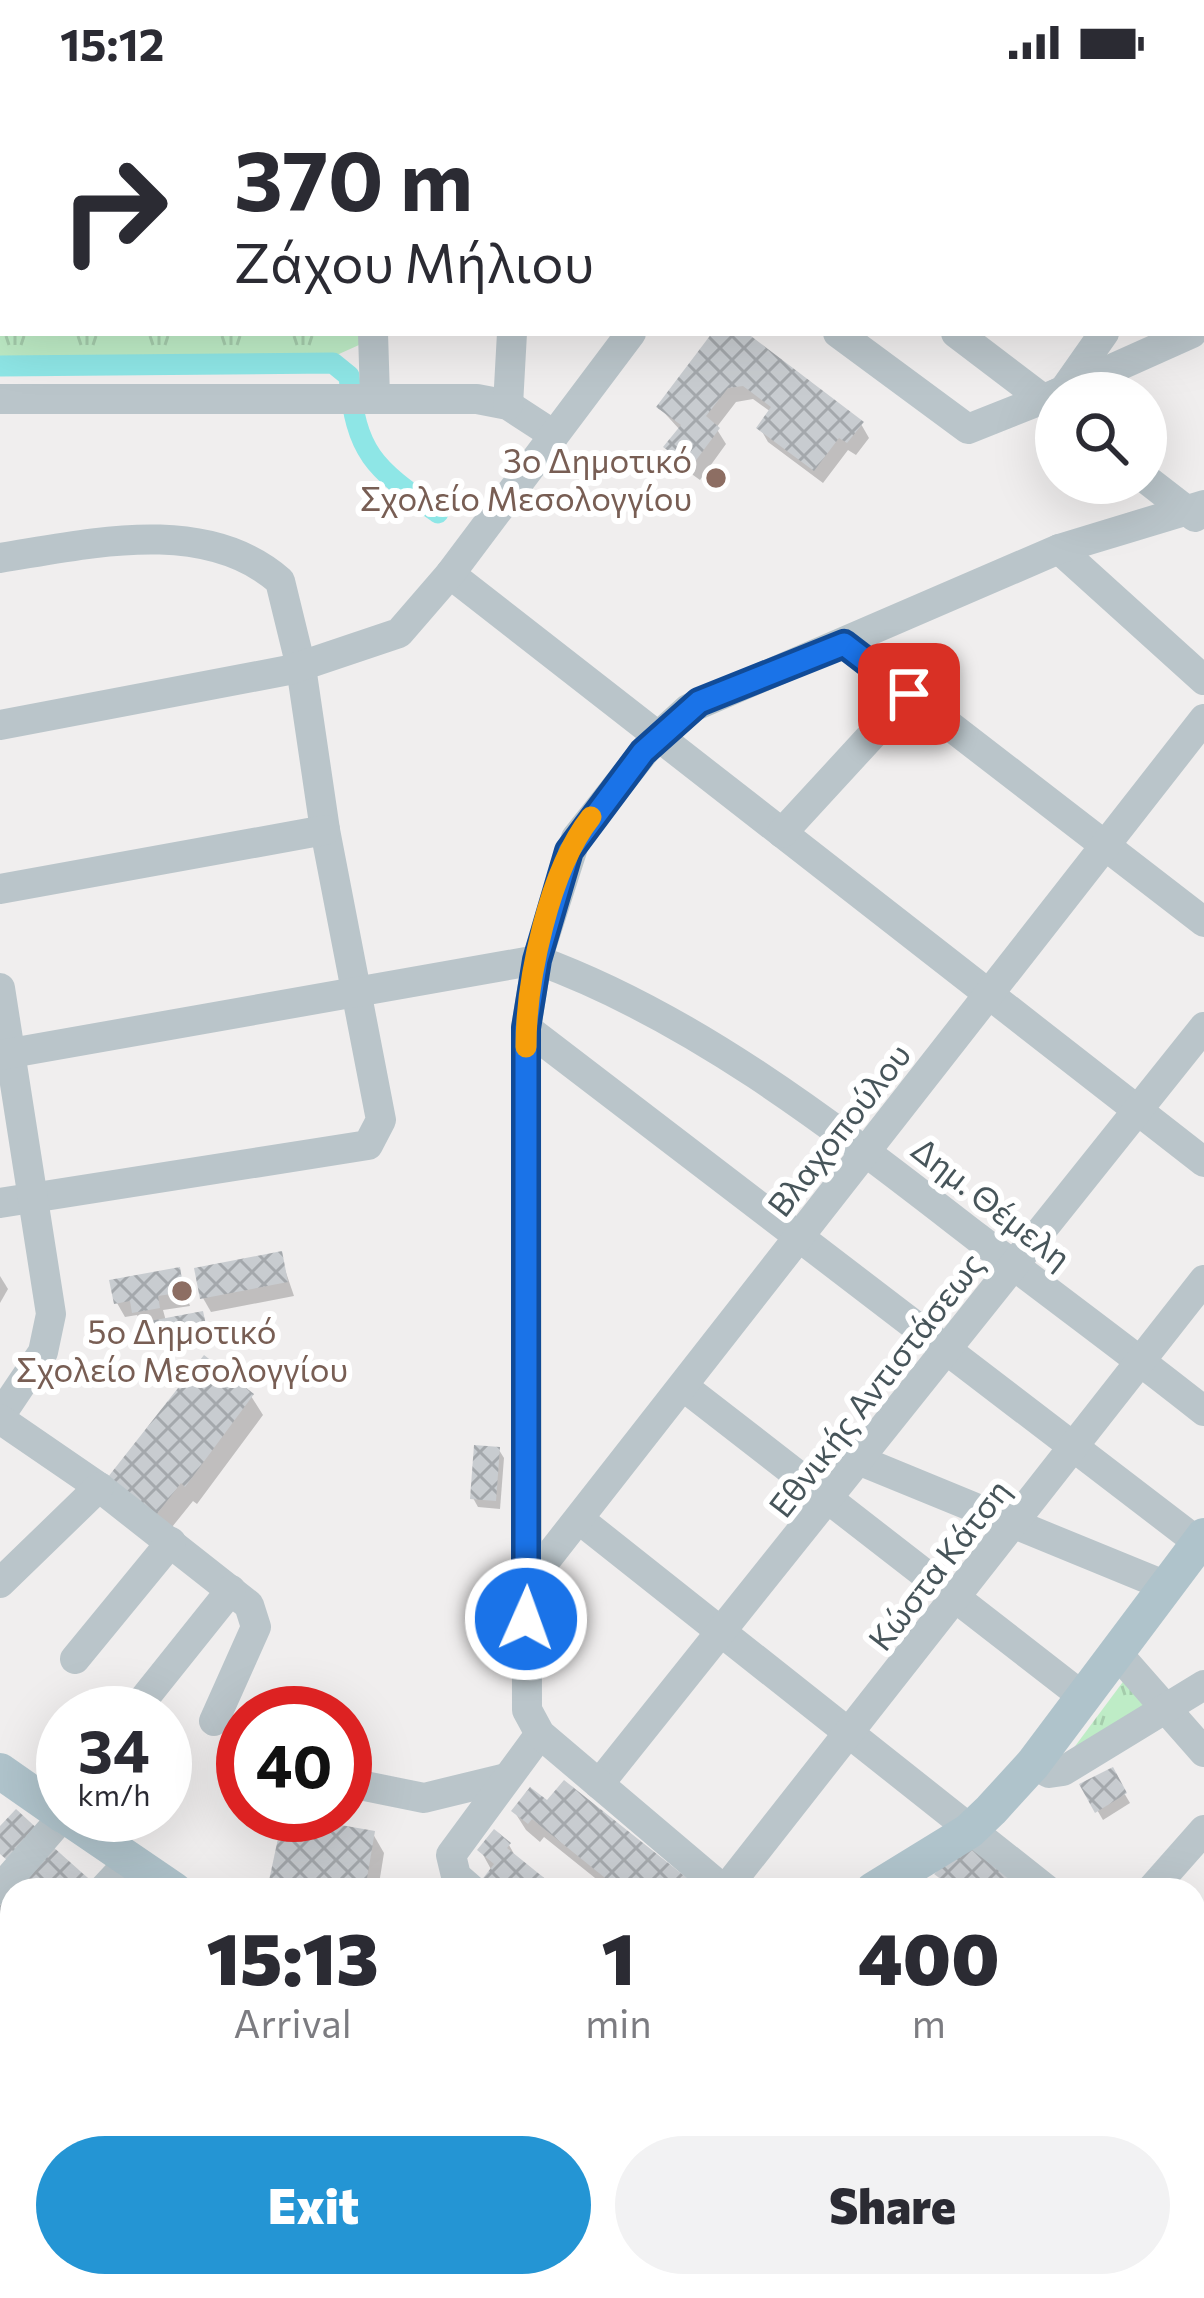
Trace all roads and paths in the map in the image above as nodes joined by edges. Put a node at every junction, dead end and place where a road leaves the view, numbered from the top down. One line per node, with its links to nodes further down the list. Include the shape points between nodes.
1 (372, 336): 11 (street)
2 (512, 336): 13 (street)
3 (629, 336): 15 (street)
4 (842, 336): 14 (street, via 968,429)
5 (961, 336): 10 (street)
6 (1102, 336): 8 (street)
7 (1185, 336): 9 (street)
8 (1075, 372)
9 (1109, 372)
10 (1035, 384)
11 (360, 398): 12 (street); 13 (street)
12 (0, 399)
13 (508, 405): 15 (street)
14 (1035, 405)
15 (554, 434): 20 (street)
16 (1167, 493): 17 (street)
17 (1197, 512): 18 (street)
18 (1059, 549): 21 (street); 23 (street)
19 (0, 558): 22 (street, via 155,539 234,556 280,581)
20 (449, 574): 22 (street, via 399,633); 27 (street)
21 (844, 644): 24 (street); 27 (street, via 699,702)
22 (301, 667): 26 (street); 28 (street)
23 (1204, 680)
24 (909, 694): 29 (street); 30 (street)
25 (1204, 719): 30 (street, Βλαχοπούλου)
26 (0, 725)
27 (657, 736): 29 (street); 33 (street, via 576,838)
28 (325, 830): 31 (street); 35 (street)
29 (782, 833): 36 (street)
30 (1105, 845): 32 (street); 36 (street, Βλαχοπούλου)
31 (0, 889)
32 (1204, 922)
33 (537, 960): 35 (street); 38 (street); 41 (street, Δημ. Θέμελη, via 587,978)
34 (0, 988): 39 (street)
35 (359, 993): 39 (street); 43 (street, via 381,1120 373,1143)
36 (988, 994): 40 (street); 41 (street, Βλαχοπούλου)
37 (1204, 1027): 40 (street, Εθνικής Αντιστάσεως)
38 (526, 1028): 45 (street); 62 (street)
39 (6, 1054): 43 (street)
40 (1138, 1110): 42 (street); 46 (street, Εθνικής Αντιστάσεως)
41 (867, 1149): 45 (street, Βλαχοπούλου); 46 (street, Δημ. Θέμελη)
42 (1204, 1162)
43 (35, 1197): 44 (street); 52 (street, via 51,1333)
44 (0, 1203)
45 (798, 1240): 48 (street); 50 (street, Βλαχοπούλου)
46 (1014, 1267): 48 (street, Εθνικής Αντιστάσεως); 49 (street, Δημ. Θέμελη)
47 (1204, 1280): 49 (street, Κώστα Κάτση)
48 (946, 1352): 53 (street); 54 (street, Εθνικής Αντιστάσεως)
49 (1141, 1361): 51 (street, Δημ. Θέμελη); 53 (street, Κώστα Κάτση)
50 (684, 1387): 56 (street); 57 (street, Βλαχοπούλου)
51 (1204, 1411)
52 (0, 1417): 55 (street)
53 (1073, 1449): 58 (street, Κώστα Κάτση); 59 (street)
54 (861, 1461): 56 (street, Εθνικής Αντιστάσεως); 58 (street)
55 (99, 1487): 60 (street); 61 (street)
56 (830, 1500): 65 (street); 66 (street, Εθνικής Αντιστάσεως)
57 (580, 1520): 62 (street, Βλαχοπούλου); 66 (street)
58 (1016, 1523): 63 (street); 65 (street, Κώστα Κάτση)
59 (1201, 1539): 63 (main road)
60 (171, 1542): 64 (street); 68 (street)
61 (0, 1583)
62 (528, 1583): 75 (street, via 525,1696)
63 (1166, 1586): 67 (main road)
64 (231, 1590): 70 (street); 73 (street, via 249,1605 256,1627)
65 (956, 1599): 71 (street); 74 (street, Κώστα Κάτση)
66 (724, 1633): 74 (street); 80 (street, Εθνικής Αντιστάσεως)
67 (1116, 1652): 71 (main road); 72 (street)
68 (75, 1659)
69 (1204, 1685): 72 (street)
70 (154, 1686)
71 (1082, 1696): 77 (main road)
72 (1164, 1710): 76 (street); 77 (street, via 1063,1771)
73 (214, 1721)
74 (853, 1732): 84 (street); 93 (street, Κώστα Κάτση)
75 (541, 1734): 79 (street); 80 (street)
76 (1204, 1752)
77 (1033, 1764): 84 (main road)
78 (0, 1771): 82 (main road)
79 (506, 1778): 81 (street, via 424,1798); 91 (street, via 451,1855)
80 (599, 1784): 92 (street)
81 (372, 1787)
82 (36, 1796)
83 (1204, 1830): 96 (street)
84 (969, 1831): 94 (main road); 95 (street)
85 (41, 1842): 88 (street)
86 (103, 1842): 87 (main road)
87 (130, 1861): 89 (street); 90 (main road)
88 (10, 1878)
89 (114, 1878)
90 (156, 1878)
91 (458, 1878)
92 (711, 1878)
93 (735, 1878)
94 (893, 1878)
95 (1031, 1878)
96 (1162, 1878)

